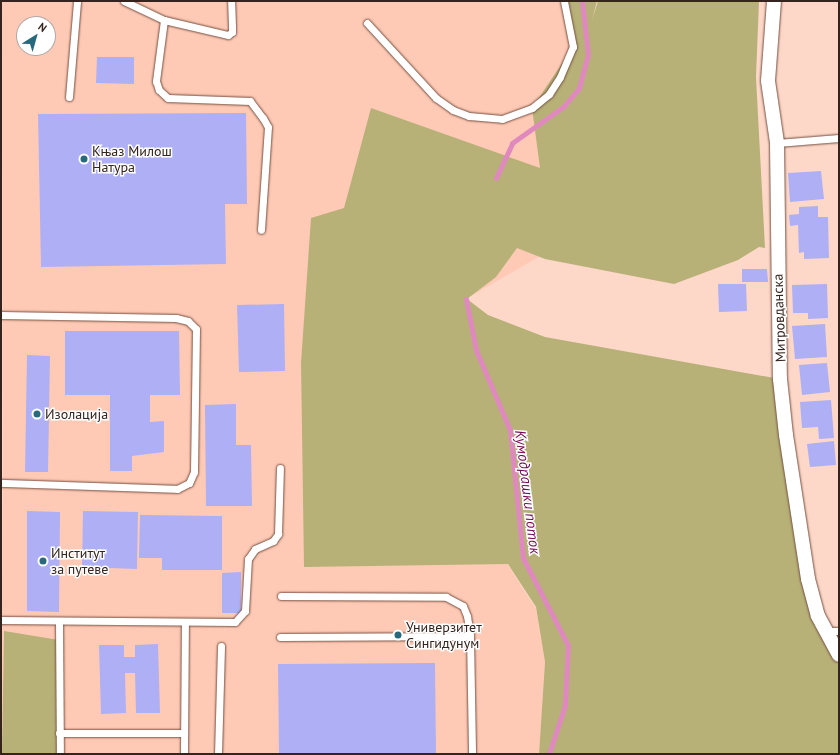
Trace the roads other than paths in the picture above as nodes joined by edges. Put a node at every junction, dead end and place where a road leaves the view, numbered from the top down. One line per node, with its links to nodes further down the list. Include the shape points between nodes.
1 (77, 1): 8 (lane)
2 (124, 1): 6 (lane)
3 (231, 1): 6 (lane, via 232,32 228,35)
4 (564, 1): 7 (lane, via 573,47 560,77 549,94 532,108 502,119 469,116 453,110 436,98)
5 (774, 1): 10 (street, Митровданска, via 768,81)
6 (164, 20): 11 (lane, via 156,81 159,90 168,98 250,101 258,108 266,122 268,127)
7 (367, 23)
8 (69, 97)
9 (839, 138): 10 (lane)
10 (777, 143): 19 (street, Митровданска, via 780,380 785,427 808,579 818,616)
11 (261, 230)
12 (1, 315): 14 (lane, via 176,318 188,321 196,329 194,472 189,483 177,489)
13 (280, 468): 18 (lane, via 280,528 273,541 256,549 248,560 242,616 235,622)
14 (1, 484)
15 (280, 596): 21 (lane, via 446,597 463,606)
16 (1, 620): 17 (lane)
17 (59, 621): 18 (lane); 24 (lane)
18 (185, 624): 25 (lane)
19 (832, 631): 23 (street, Митровданска)
20 (280, 636): 21 (lane)
21 (470, 636): 29 (lane)
22 (221, 646): 28 (lane)
23 (839, 655)
24 (59, 733): 25 (lane); 26 (lane)
25 (184, 733): 27 (lane)
26 (60, 754)
27 (184, 754)
28 (218, 754)
29 (472, 754)

